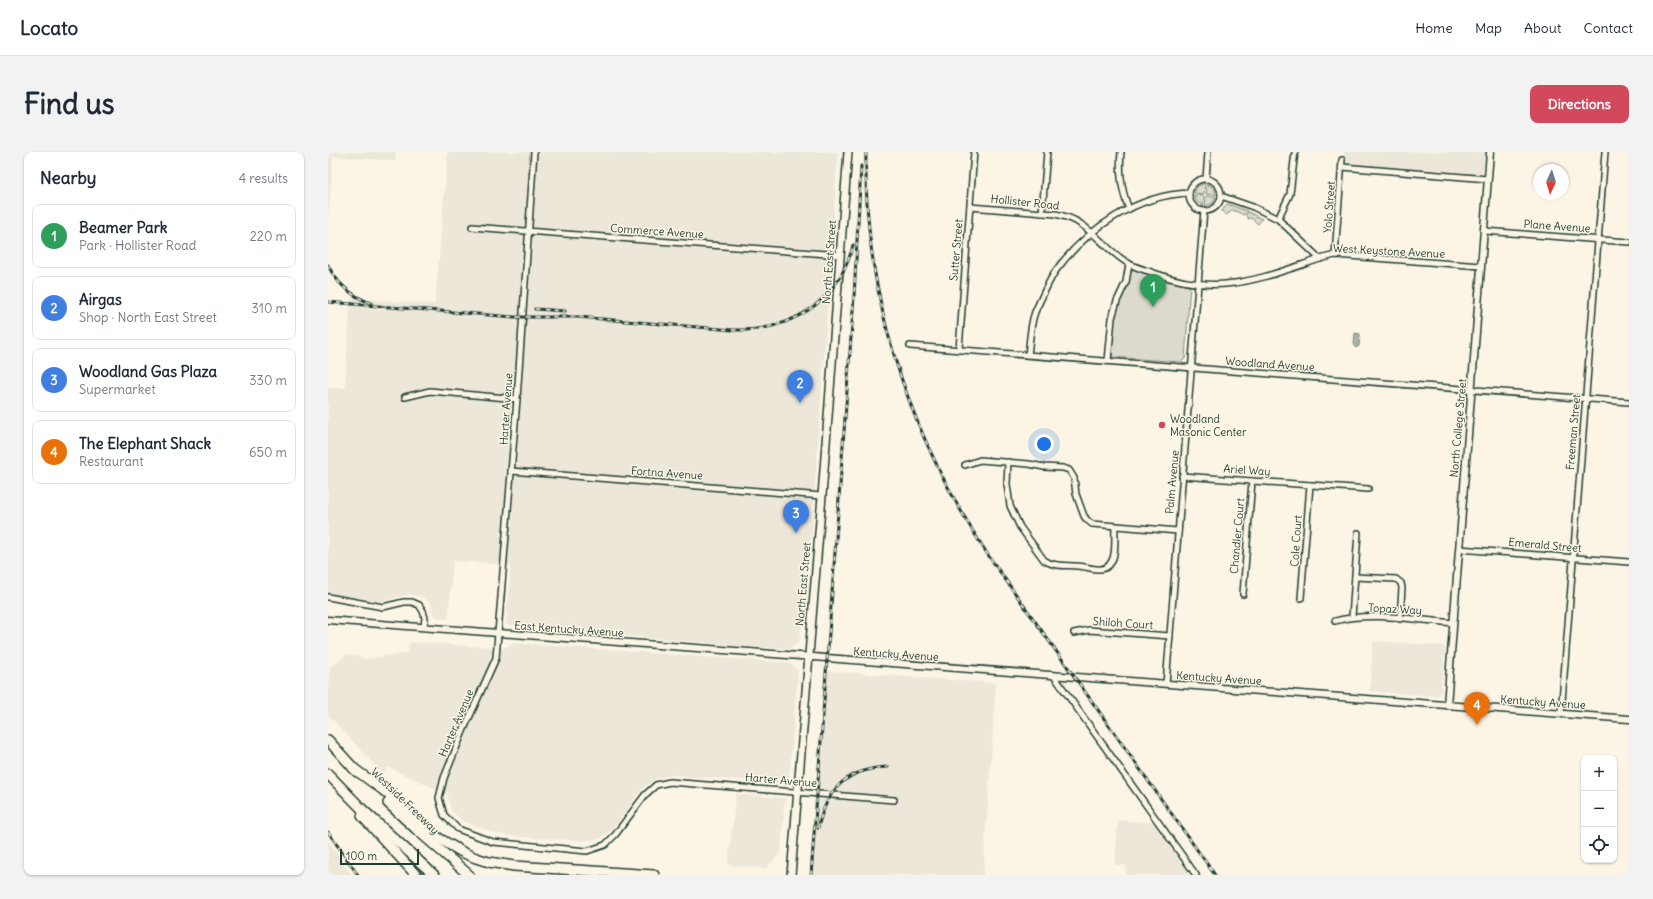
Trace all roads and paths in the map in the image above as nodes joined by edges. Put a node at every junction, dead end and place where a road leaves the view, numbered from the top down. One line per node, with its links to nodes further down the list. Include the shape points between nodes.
1 (534, 152): 22 (street, Harter Avenue)
2 (848, 152): 27 (main road, North East Street)
3 (974, 152): 16 (street, Sutter Street)
4 (1047, 152): 19 (street)
5 (1121, 152): 17 (street, via 1119,168)
6 (1208, 152): 12 (street)
7 (1295, 152): 20 (street, via 1290,194)
8 (1490, 152): 13 (street, North College Street)
9 (1605, 152): 25 (street, Freeman Street)
10 (1342, 160): 11 (street, Yolo Street)
11 (1342, 167): 13 (street); 28 (street, Yolo Street)
12 (1206, 179): 14 (street, via 1194,183); 15 (street, via 1217,184)
13 (1488, 179): 23 (street, North College Street)
14 (1189, 193): 17 (street, via 1162,198); 18 (street, via 1193,205)
15 (1221, 196): 18 (street, via 1215,207); 20 (street, West Keystone Avenue, via 1247,204)
16 (970, 207): 19 (street, Hollister Road); 34 (street, Sutter Street)
17 (1129, 209): 24 (street)
18 (1204, 210): 32 (street, Palm Avenue)
19 (1042, 213): 24 (street, Hollister Road, via 1067,217 1079,222)
20 (1278, 219): 29 (street, West Keystone Avenue)
21 (472, 227): 22 (street, Commerce Avenue)
22 (528, 231): 27 (street, Commerce Avenue); 40 (street, Harter Avenue)
23 (1484, 231): 25 (street, Plane Avenue); 31 (street, North College Street)
24 (1091, 232): 30 (street, Hollister Road); 35 (street, via 1056,269 1034,314)
25 (1598, 239): 26 (street, Plane Avenue); 41 (street, Freeman Street)
26 (1629, 242)
27 (840, 255): 50 (main road, North East Street)
28 (1336, 256): 29 (street, West Keystone Avenue); 31 (street, West Keystone Avenue)
29 (1320, 259): 32 (street, Hollister Road, via 1249,281 1216,285)
30 (1129, 264): 32 (street, Hollister Road); 36 (street, via 1126,282 1116,301 1112,318)
31 (1481, 266): 38 (street, North College Street)
32 (1197, 284): 37 (street, Palm Avenue)
33 (910, 346): 34 (street, Woodland Avenue)
34 (958, 349): 35 (street, Woodland Avenue)
35 (1028, 355): 36 (street, Woodland Avenue)
36 (1108, 361): 37 (street, Woodland Avenue)
37 (1191, 368): 38 (street, Woodland Avenue); 46 (street, Palm Avenue)
38 (1471, 390): 41 (street, Woodland Avenue); 54 (street, North College Street)
39 (405, 397): 40 (street, via 430,391)
40 (517, 399): 45 (street, Harter Avenue)
41 (1586, 399): 42 (street, Woodland Avenue); 55 (street, Freeman Street)
42 (1629, 402)
43 (1008, 462): 44 (street, via 980,460); 51 (street, via 1069,470 1087,520 1092,524); 51 (street, via 1008,495 1014,517 1044,560 1050,564 1096,569 1108,567 1114,556)
44 (965, 465)
45 (511, 471): 50 (street, Fortna Avenue); 68 (street, Harter Avenue)
46 (1182, 476): 47 (street, Ariel Way); 52 (street, Palm Avenue)
47 (1252, 481): 48 (street, Ariel Way); 58 (street, Chandler Court)
48 (1310, 485): 49 (street, Ariel Way); 60 (street, Cole Court)
49 (1368, 489)
50 (822, 496): 70 (main road, North East Street)
51 (1115, 526): 52 (street)
52 (1178, 531): 69 (street, Palm Avenue)
53 (1358, 533): 57 (street)
54 (1459, 549): 55 (street, Emerald Street); 65 (street, North College Street)
55 (1573, 558): 56 (street, Emerald Street); 74 (street, Freeman Street)
56 (1629, 562)
57 (1355, 577): 61 (street); 62 (street, via 1396,579 1401,583)
58 (1242, 594)
59 (328, 597): 66 (street, via 383,607 412,602 423,611)
60 (1301, 598)
61 (1352, 617): 62 (street, Topaz Way); 64 (street, Topaz Way)
62 (1400, 619): 65 (street, Topaz Way)
63 (328, 620): 66 (street, East Kentucky Avenue)
64 (1335, 621)
65 (1454, 623): 73 (street, North College Street)
66 (424, 626): 68 (street, East Kentucky Avenue)
67 (1074, 633): 69 (street, Shiloh Court, via 1089,630)
68 (498, 634): 70 (street, East Kentucky Avenue); 80 (street, Harter Avenue, via 496,658 444,778 440,798 444,815 458,829 494,842 587,851 605,845 656,785 684,782)
69 (1170, 636): 72 (street, Palm Avenue)
70 (808, 657): 71 (street, Kentucky Avenue); 80 (main road, North East Street)
71 (1054, 676): 72 (street, Kentucky Avenue); 87 (street)
72 (1166, 684): 73 (street, Kentucky Avenue)
73 (1447, 705): 74 (street, Kentucky Avenue)
74 (1561, 714): 75 (street, Kentucky Avenue)
75 (1629, 719)
76 (328, 740): 77 (highway, Westside Freeway)
77 (353, 768): 84 (highway, Westside Freeway, via 416,829); 85 (highway, via 440,839 476,858 514,866)
78 (328, 774): 83 (highway)
79 (328, 780): 82 (highway)
80 (798, 791): 81 (street, Harter Avenue); 86 (main road, North East Street)
81 (894, 800)
82 (416, 875)
83 (434, 875)
84 (469, 875)
85 (654, 875)
86 (790, 875)
87 (1196, 875)

